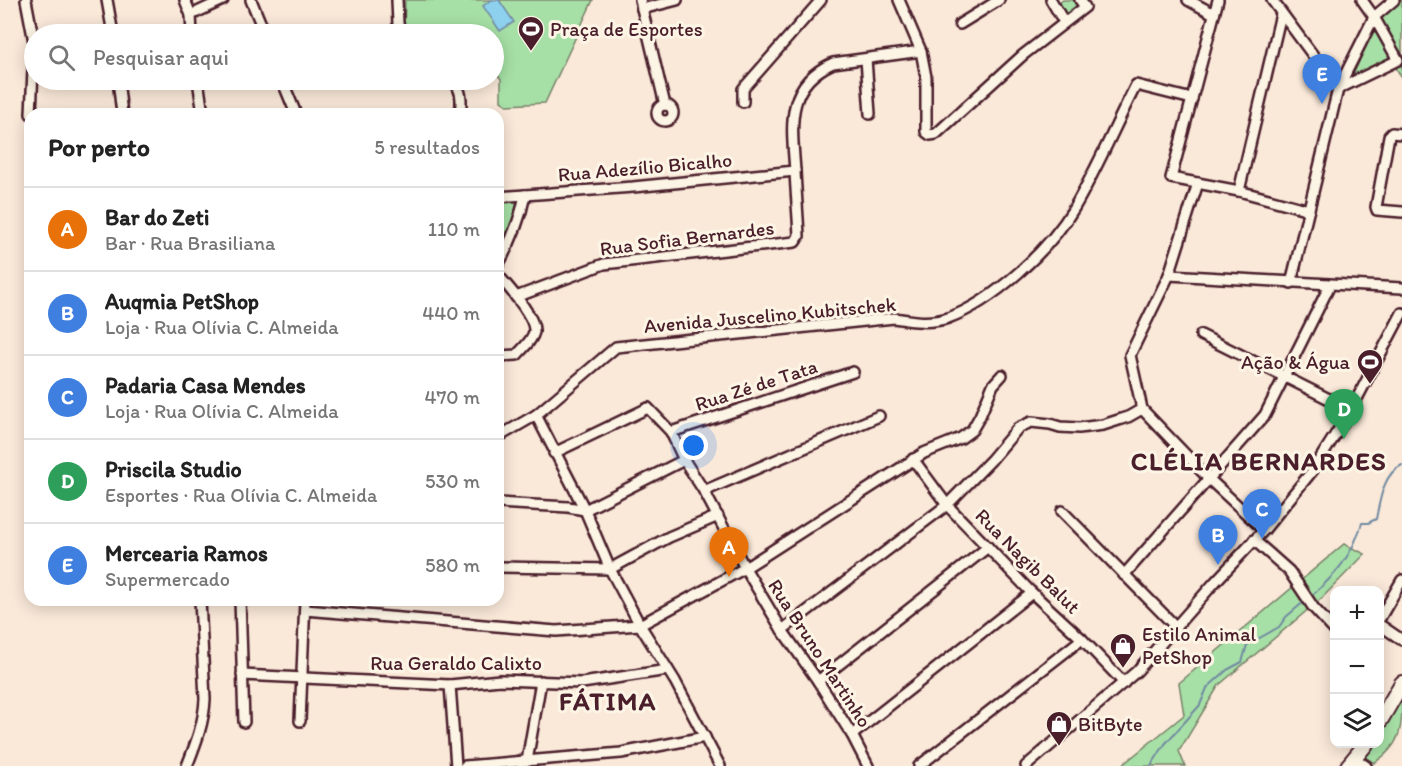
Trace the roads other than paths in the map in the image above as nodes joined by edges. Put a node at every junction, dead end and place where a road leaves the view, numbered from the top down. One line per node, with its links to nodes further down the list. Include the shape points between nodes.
1 (26, 0): 24 (street)
2 (107, 0): 25 (street)
3 (185, 0): 21 (street)
4 (223, 0): 21 (street)
5 (251, 0): 27 (street)
6 (397, 0): 28 (street)
7 (677, 0): 18 (street)
8 (821, 0): 39 (street, via 743,89)
9 (899, 0): 30 (street)
10 (999, 0): 29 (street)
11 (1188, 0): 19 (street)
12 (1218, 0): 19 (street)
13 (1272, 0): 20 (street)
14 (1362, 0): 22 (street)
15 (1395, 0): 22 (street)
16 (1055, 2): 23 (street)
17 (1082, 4): 23 (street)
18 (641, 5): 40 (street)
19 (1214, 14): 38 (street)
20 (1281, 14): 32 (street); 50 (street)
21 (191, 15): 26 (street)
22 (1374, 17): 32 (street); 32 (street, via 1398,60)
23 (1064, 22): 30 (street, via 936,134 930,135 926,132 926,77)
24 (30, 24)
25 (111, 24)
26 (191, 24)
27 (261, 24)
28 (398, 24)
29 (960, 24)
30 (921, 51): 31 (street)
31 (866, 59): 46 (street); 48 (street, via 833,63 816,73 804,87 791,121)
32 (1338, 89): 53 (street)
33 (31, 90): 41 (street)
34 (119, 90): 42 (street)
35 (199, 90): 43 (street)
36 (286, 90): 44 (street)
37 (460, 90): 45 (street)
38 (1192, 99): 49 (street, via 1171,178); 70 (street, Avenida Juscelino Kubitschek, via 1136,85 1074,210 1035,259 988,297 947,318 921,322 894,318 616,347)
39 (743, 102)
40 (665, 105)
41 (30, 108)
42 (121, 108)
43 (202, 108)
44 (294, 108)
45 (461, 108)
46 (870, 114)
47 (1402, 134): 54 (street, via 1389,136 1376,207 1381,212)
48 (795, 171): 51 (street, Rua Adezílio Bicalho); 61 (street, Rua Sofia Bernardes, via 799,236 795,242 604,264)
49 (1198, 183): 50 (street); 56 (street)
50 (1239, 190): 53 (street)
51 (525, 195): 52 (street, Rua Adezílio Bicalho); 55 (street)
52 (504, 197)
53 (1308, 210): 58 (street)
54 (1402, 212)
55 (504, 255)
56 (1169, 274): 58 (street); 68 (street, via 1131,355)
57 (504, 282): 61 (street)
58 (1291, 283): 59 (street)
59 (1330, 285): 60 (street); 67 (street)
60 (1402, 288)
61 (516, 297): 64 (street, via 534,325 534,334 517,355)
62 (1402, 313): 69 (street)
63 (1202, 335): 67 (street)
64 (504, 356)
65 (853, 372): 72 (street, Rua Zé de Tata)
66 (1002, 375): 75 (street, via 993,385 972,430)
67 (1286, 376): 69 (street); 77 (street, via 1265,415)
68 (1142, 409): 77 (street); 80 (street, via 1103,425 1060,428 1031,422 1018,428)
69 (1351, 410): 84 (street, via 1313,470)
70 (536, 415): 73 (street, Avenida Juscelino Kubitschek); 74 (street)
71 (879, 416): 78 (street)
72 (671, 432): 74 (street, Rua Bruno Martinho, via 648,408); 76 (street, Rua Bruno Martinho)
73 (504, 434)
74 (554, 453): 81 (street)
75 (913, 459): 80 (street, Rua Nagib Balut); 88 (street)
76 (684, 460): 78 (street, Rua Bruno Martinho); 81 (street)
77 (1209, 479): 84 (street); 90 (street)
78 (704, 491): 83 (street, Rua Bruno Martinho)
79 (504, 503): 81 (street)
80 (947, 505): 86 (street, Rua Nagib Balut); 102 (street)
81 (585, 510): 89 (street)
82 (1062, 511): 90 (street)
83 (718, 516): 88 (street, Rua Bruno Martinho); 89 (street)
84 (1264, 530): 85 (street)
85 (1254, 540): 99 (street, via 1289,570 1312,607); 100 (street)
86 (988, 547): 92 (street, Rua Nagib Balut); 109 (street)
87 (504, 567): 89 (street)
88 (745, 568): 98 (street); 102 (street, Rua Bruno Martinho)
89 (610, 569): 98 (street)
90 (1124, 575): 100 (street)
91 (1402, 580): 97 (street)
92 (1032, 593): 103 (street, Rua Nagib Balut); 116 (street)
93 (200, 606): 121 (street, via 204,714)
94 (240, 606): 106 (street)
95 (305, 606): 107 (street)
96 (315, 606): 98 (street, via 556,631)
97 (1384, 611)
98 (640, 625): 105 (street)
99 (1330, 625)
100 (1176, 627): 110 (street)
101 (1384, 628): 104 (street)
102 (782, 630): 109 (street, Rua Bruno Martinho)
103 (1082, 639): 110 (street, Rua Nagib Balut); 126 (street)
104 (1402, 640)
105 (668, 670): 108 (street, Rua Geraldo Calixto, via 582,683); 117 (street)
106 (242, 675): 107 (street, Rua Geraldo Calixto); 115 (street)
107 (301, 677): 112 (street, Rua Geraldo Calixto); 114 (street)
108 (541, 681): 112 (street, Rua Geraldo Calixto); 119 (street)
109 (818, 681): 116 (street, Rua Bruno Martinho)
110 (1124, 683): 127 (street)
111 (1402, 683): 113 (street)
112 (450, 685): 122 (street)
113 (1384, 714)
114 (300, 721)
115 (244, 722)
116 (852, 735): 125 (street, Rua Bruno Martinho)
117 (705, 737): 119 (street, via 621,753); 124 (street)
118 (1364, 748): 120 (street)
119 (527, 761): 123 (street)
120 (1356, 764)
121 (187, 766)
122 (456, 766)
123 (465, 766)
124 (720, 766)
125 (868, 766)
126 (919, 766)
127 (1026, 766)

